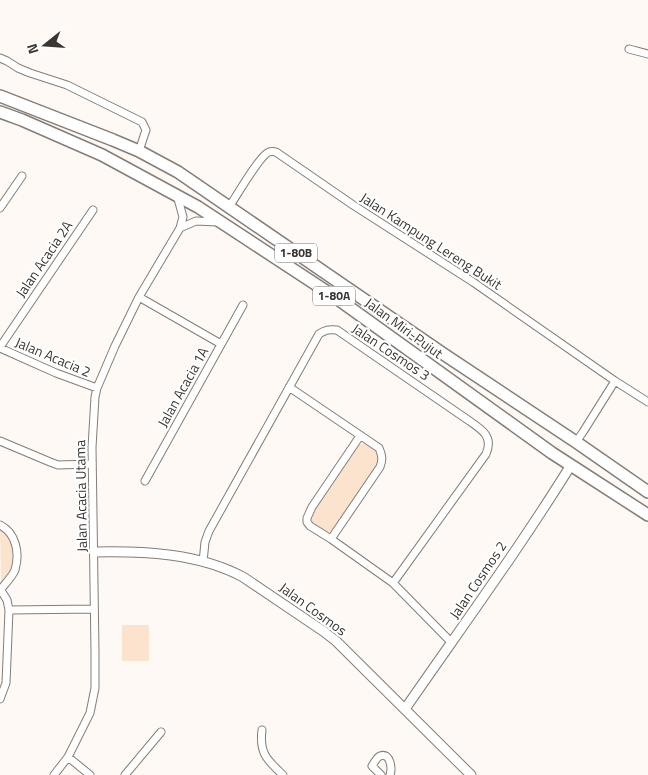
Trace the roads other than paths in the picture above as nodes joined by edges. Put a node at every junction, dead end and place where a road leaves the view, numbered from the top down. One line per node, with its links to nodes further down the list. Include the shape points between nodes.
1 (629, 50): 2 (street)
2 (648, 54)
3 (0, 58): 6 (street, via 18,68 67,85 142,122 145,132)
4 (0, 96): 6 (highway, Jalan Miri-Pujut / 1-80B)
5 (0, 112): 8 (highway, Jalan Miri-Pujut / 1-80A, via 102,155)
6 (139, 151): 9 (highway, Jalan Miri-Pujut / 1-80B, via 178,172)
7 (22, 176): 10 (street)
8 (177, 195): 12 (highway, Jalan Miri-Pujut / 1-80A); 13 (street, via 183,217)
9 (230, 207): 18 (street, Jalan Kampung Lereng Bukit, via 261,159 272,151 276,152 473,282); 22 (highway, Jalan Miri-Pujut / 1-80B, via 445,355)
10 (0, 208)
11 (93, 210): 17 (street, Jalan Acacia 2A)
12 (221, 222): 13 (street, via 196,221); 26 (highway, Jalan Miri-Pujut / 1-80A, via 335,296)
13 (180, 228): 14 (street, Jalan Acacia Utama)
14 (139, 297): 16 (street); 20 (street, Jalan Acacia Utama)
15 (243, 305): 16 (street, Jalan Acacia 1A)
16 (221, 344): 27 (street, Jalan Acacia 1A)
17 (0, 348): 20 (street, Jalan Acacia 2)
18 (615, 381): 21 (street, Jalan Kampung Lereng Bukit); 22 (street)
19 (289, 387): 23 (street); 33 (street, Jalan Cosmos 3, via 205,542); 34 (street, Jalan Cosmos 3, via 319,334 327,329 336,330 468,420 487,437 486,454)
20 (97, 388): 25 (street, Jalan Acacia Utama)
21 (648, 402)
22 (582, 433): 28 (highway, Jalan Miri-Pujut / 1-80B)
23 (360, 436): 31 (street, via 379,448 382,461); 31 (street, via 307,518 310,526)
24 (0, 441): 25 (street, via 58,464)
25 (92, 464): 32 (street, Jalan Acacia Utama)
26 (571, 466): 29 (highway, Jalan Miri-Pujut / 1-80A); 38 (street, Jalan Cosmos 2)
27 (146, 481)
28 (648, 492)
29 (648, 515)
30 (0, 525): 35 (street, via 11,534 16,552 14,572)
31 (331, 539): 34 (street)
32 (94, 552): 33 (street, Jalan Cosmos, via 130,551); 36 (street, Jalan Acacia Utama)
33 (203, 562): 40 (street, Jalan Cosmos, via 243,577 323,631)
34 (393, 583): 38 (street)
35 (0, 589): 37 (street, via 8,600)
36 (94, 609): 37 (street); 43 (street, Jalan Acacia Utama, via 95,688 90,712)
37 (9, 610): 39 (street, via 6,683)
38 (452, 642): 40 (street, Jalan Cosmos 2)
39 (0, 698)
40 (405, 709): 50 (street, Jalan Cosmos)
41 (262, 730): 47 (street, via 265,756)
42 (161, 732): 46 (street)
43 (68, 757): 44 (street, Jalan Acacia Utama); 45 (street)
44 (54, 775)
45 (90, 775)
46 (125, 775)
47 (283, 775)
48 (381, 775): 49 (street, via 372,766 381,756 391,764)
49 (390, 775)
50 (471, 775)

